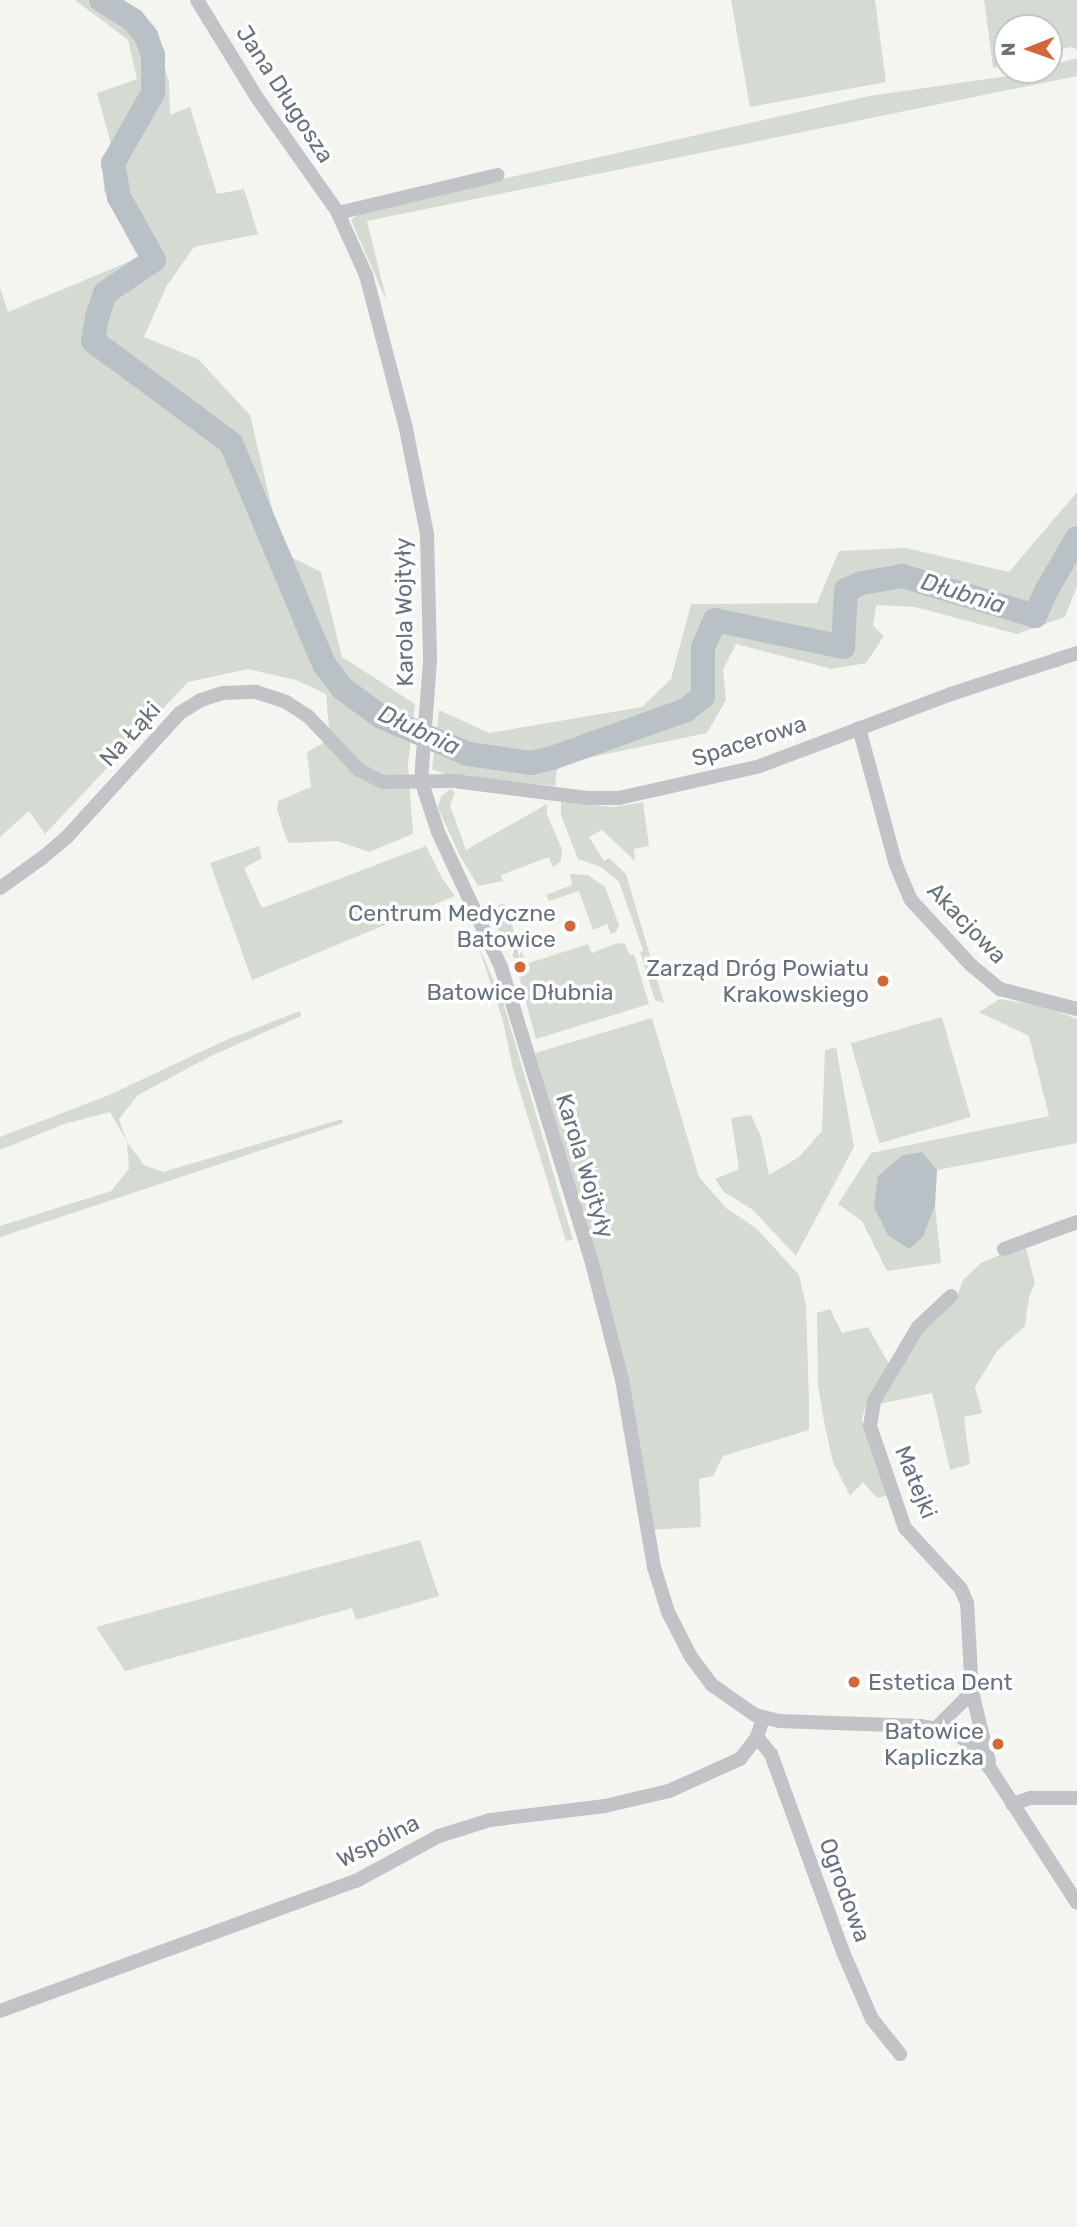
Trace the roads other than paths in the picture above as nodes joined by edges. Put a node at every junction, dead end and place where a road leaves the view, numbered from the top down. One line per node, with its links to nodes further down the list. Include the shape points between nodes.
1 (197, 0): 3 (street, Jana Długosza, via 258,99)
2 (498, 175): 3 (street)
3 (338, 212): 6 (street, Karola Wojtyły, via 363,263 416,471 427,534 431,593)
4 (1077, 653): 5 (street, Spacerowa)
5 (859, 728): 6 (street, Spacerowa, via 757,767 620,798); 8 (street, Akacjowa, via 896,865 911,900 971,965 1000,989)
6 (421, 780): 7 (street, Na Łąki, via 388,783 364,774 309,717 278,698 249,692 216,695 173,719 67,837); 13 (street, Karola Wojtyły, via 438,832 501,967 590,1259 622,1380 660,1590 702,1672 738,1706)
7 (0, 888)
8 (1077, 1009)
9 (1077, 1222): 10 (street)
10 (1004, 1249)
11 (951, 1296): 12 (street, Matejki, via 918,1327 874,1401 870,1426 905,1528 961,1589 967,1603)
12 (972, 1692): 14 (street); 16 (street, Matejki)
13 (763, 1719): 14 (street, Karola Wojtyły); 15 (street, Wspólna)
14 (936, 1728): 16 (street, Karola Wojtyły, via 966,1740)
15 (757, 1737): 20 (street, Wspólna, via 740,1759 669,1791 605,1806 490,1820 439,1836 356,1881); 21 (street, Ogrodowa, via 771,1754 872,2019)
16 (992, 1770): 18 (street, Karola Wojtyły)
17 (1077, 1798): 18 (street, via 1031,1798)
18 (1012, 1804): 19 (street, Karola Wojtyły)
19 (1077, 1903)
20 (0, 2011)
21 (900, 2054)

